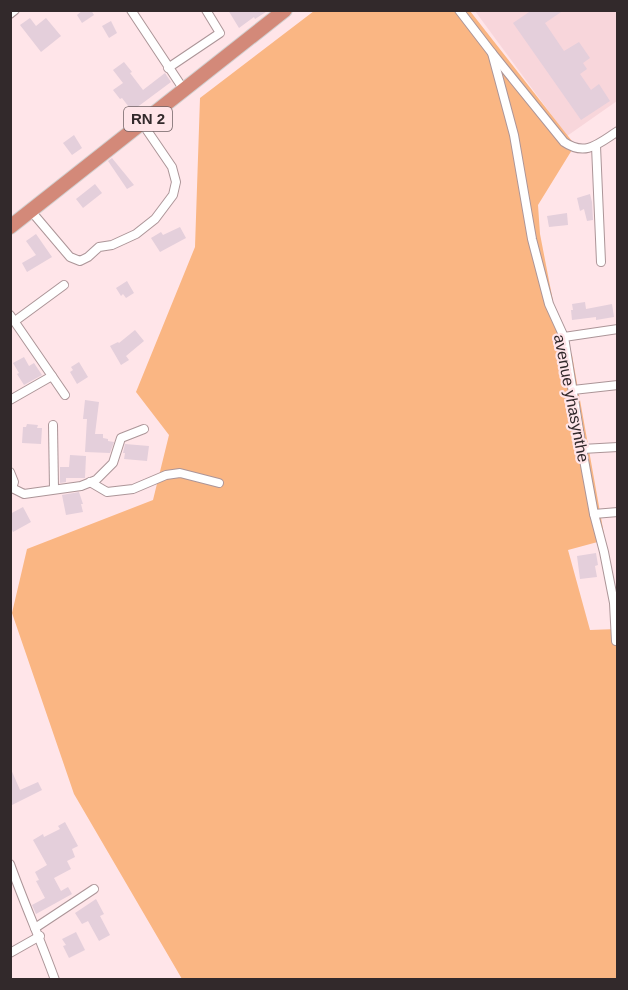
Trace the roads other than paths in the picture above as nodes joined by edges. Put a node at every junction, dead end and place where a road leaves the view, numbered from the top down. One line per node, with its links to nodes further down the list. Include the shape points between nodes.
1 (15, 10): 6 (street)
2 (131, 10): 8 (street)
3 (206, 10): 8 (street, via 220,33)
4 (285, 10): 9 (highway, RN 2)
5 (459, 10): 7 (street)
6 (10, 14)
7 (492, 53): 12 (street, via 564,142 582,149); 19 (street, avenue yhasynthe, via 514,135 532,239 549,304)
8 (168, 68): 9 (street)
9 (184, 90): 10 (highway, RN 2)
10 (142, 123): 13 (highway, RN 2); 13 (street, via 172,167 176,182 173,195 136,234 99,248 80,261 70,257)
11 (618, 131): 12 (street)
12 (596, 146): 15 (street)
13 (31, 211): 14 (highway, RN 2)
14 (10, 227)
15 (601, 262)
16 (64, 285): 17 (street)
17 (13, 318): 20 (street)
18 (618, 329): 19 (street)
19 (564, 337): 22 (street, avenue yhasynthe)
20 (52, 376): 23 (street); 24 (street)
21 (618, 385): 22 (street)
22 (573, 390): 28 (street, avenue yhasynthe)
23 (65, 395)
24 (10, 400)
25 (53, 425): 33 (street)
26 (144, 429): 30 (street, via 121,438 113,463)
27 (618, 447): 28 (street)
28 (582, 449): 35 (street, avenue yhasynthe)
29 (10, 472): 32 (street, via 14,482)
30 (90, 483): 31 (street, via 107,492 133,489 180,473); 33 (street)
31 (219, 483)
32 (11, 489): 33 (street, via 24,494)
33 (54, 489)
34 (618, 512): 35 (street)
35 (594, 514): 36 (street, avenue yhasynthe)
36 (614, 581): 37 (street, avenue yhasynthe)
37 (616, 641)
38 (10, 864): 40 (street)
39 (94, 890): 40 (street)
40 (35, 928): 41 (street)
41 (40, 936): 42 (street); 43 (street)
42 (10, 952)
43 (55, 980)

